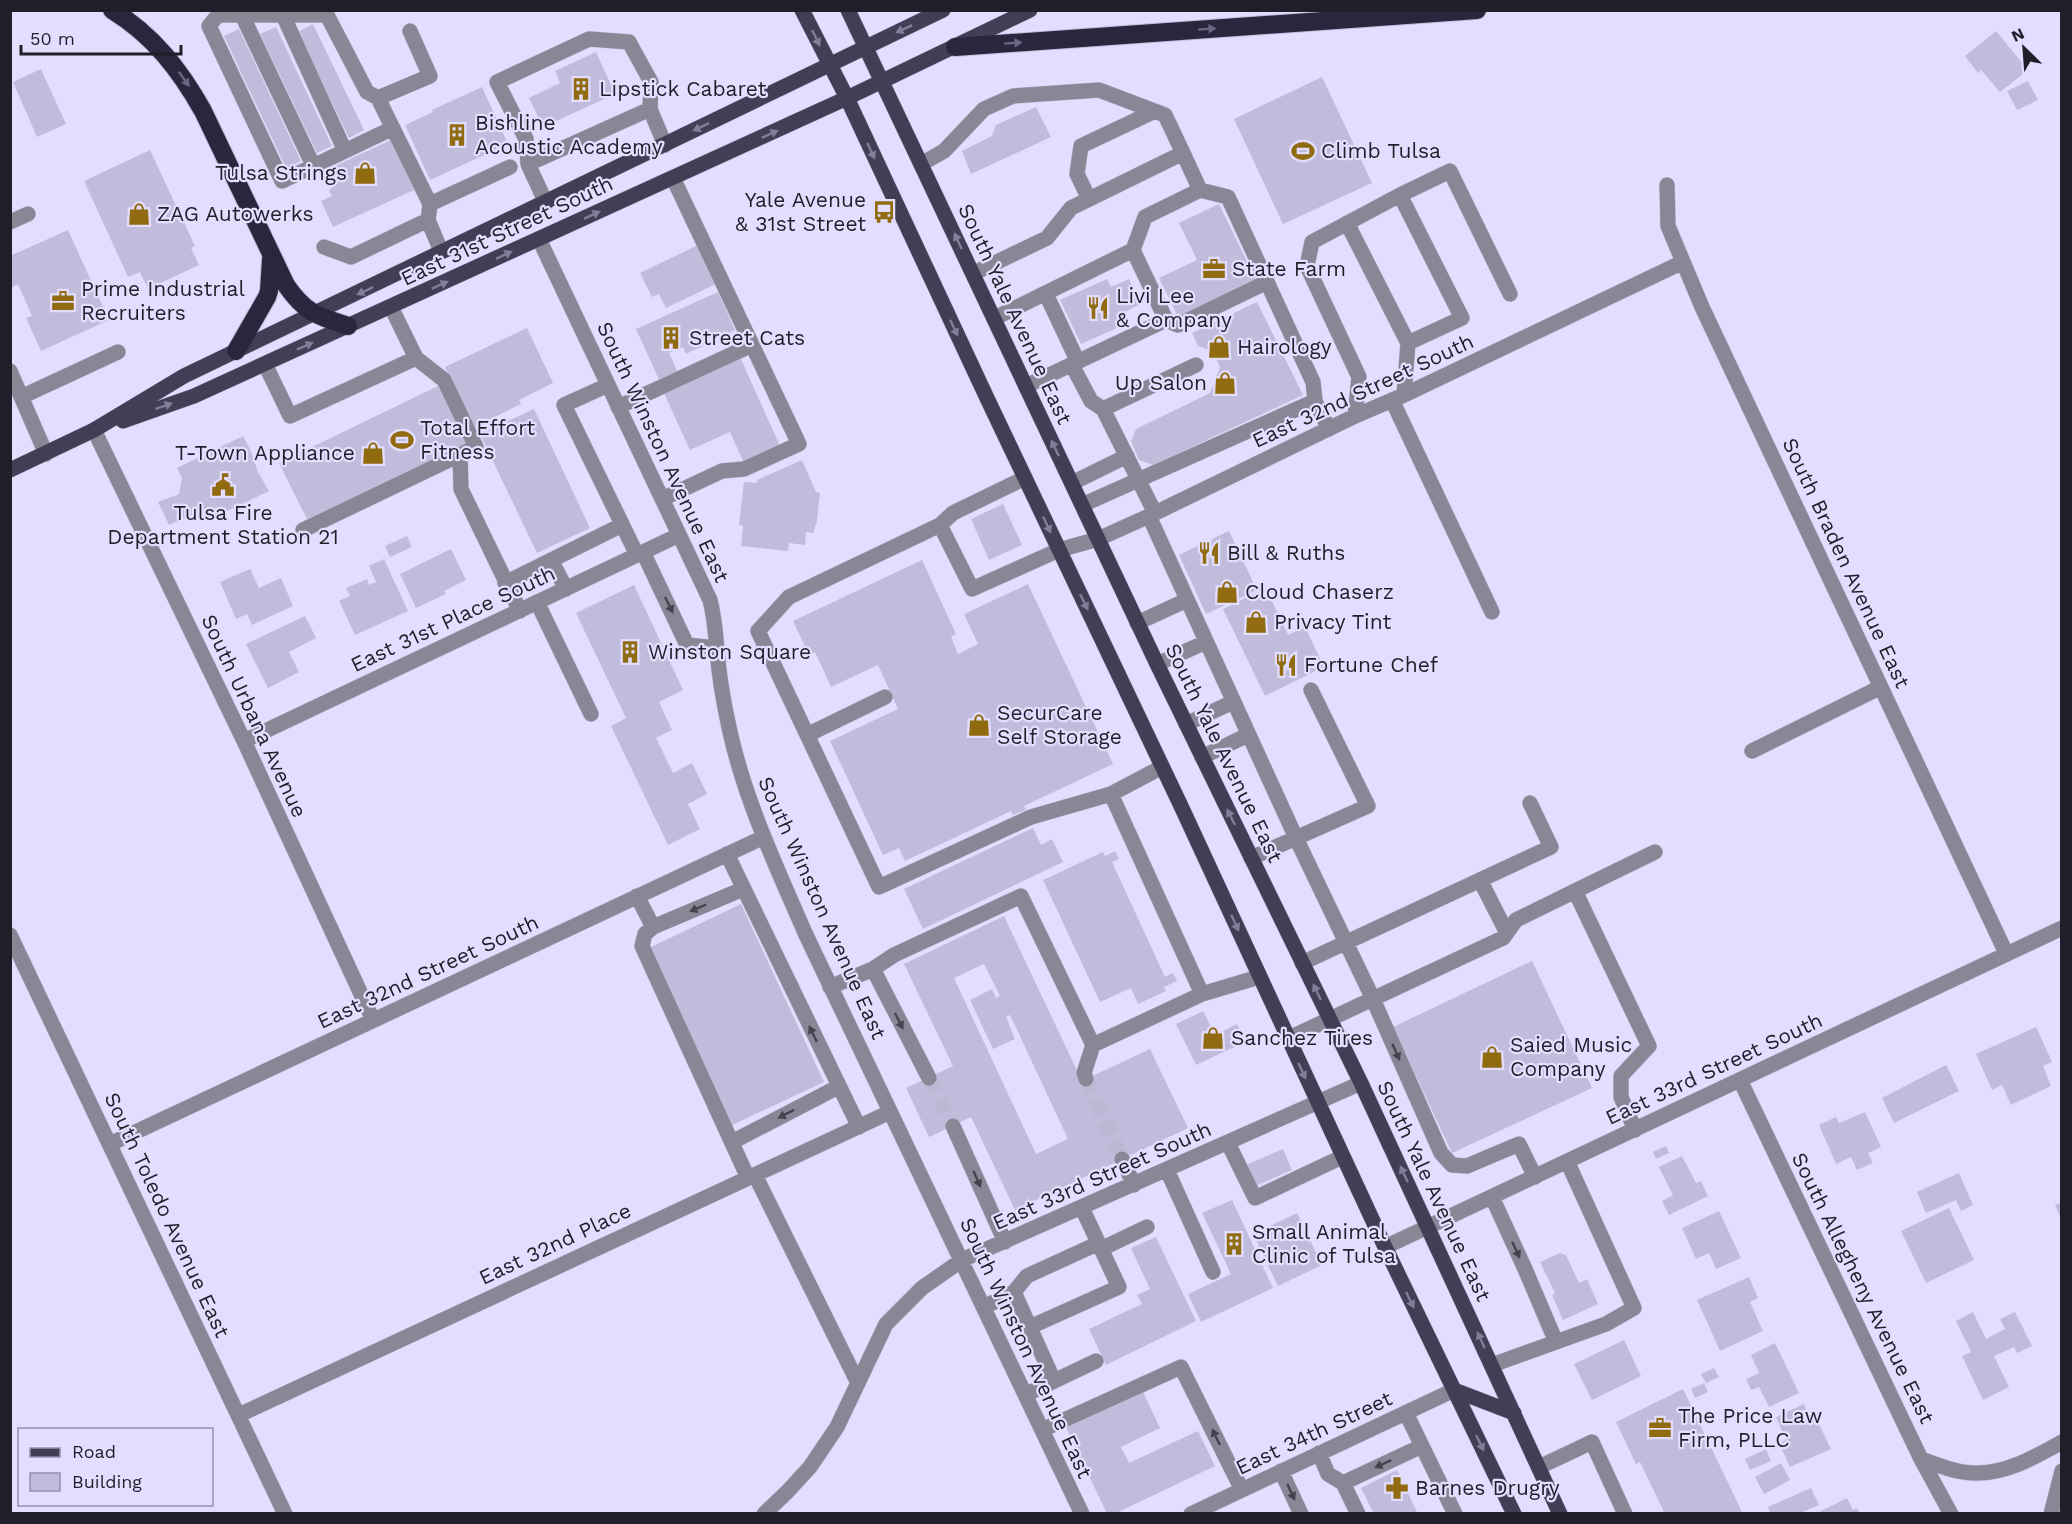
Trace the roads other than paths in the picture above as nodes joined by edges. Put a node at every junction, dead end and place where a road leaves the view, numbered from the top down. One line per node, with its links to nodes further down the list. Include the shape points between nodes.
1 (112, 10): 41 (highway, one-way to 41, via 152,40 189,87)
2 (802, 10): 12 (main road, one-way to 12)
3 (848, 10): 10 (main road, South Yale Avenue East)
4 (944, 10): 10 (main road, East 31st Street South, one-way to 10)
5 (1030, 10): 11 (main road, East 31st Street South)
6 (1477, 10): 11 (highway, one-way to 6)
7 (242, 15): 8 (street); 24 (street); 24 (street, via 218,15 209,26 282,181)
8 (283, 15): 14 (street, via 327,15 367,92); 20 (street)
9 (410, 31): 14 (street, via 430,76)
10 (865, 47): 12 (main road, East 31st Street South); 13 (main road, South Yale Avenue East)
11 (955, 47): 13 (main road, East 31st Street South)
12 (829, 65): 15 (main road); 19 (main road, East 31st Street South, one-way to 19)
13 (882, 81): 15 (main road, East 31st Street South); 23 (main road, South Yale Avenue East)
14 (378, 98): 18 (street)
15 (847, 98): 26 (main road, East 31st Street South, one-way to 15); 75 (main road, one-way to 75)
16 (650, 109): 19 (street); 22 (street); 22 (street, via 651,82 629,42 589,39 497,82 526,139)
17 (1155, 111): 21 (street, via 1165,115); 23 (street, via 1099,90 1013,96 984,109 944,151); 30 (street, via 1081,146 1077,174)
18 (393, 128): 20 (street); 32 (street)
19 (665, 145): 31 (main road, East 31st Street South)
20 (345, 151): 24 (street)
21 (1183, 153): 28 (street); 30 (street)
22 (528, 164): 31 (street)
23 (921, 164): 43 (main road, South Yale Avenue East, one-way to 23)
24 (313, 165)
25 (510, 166): 32 (street)
26 (673, 178): 37 (main road, East 31st Street South, one-way to 26); 53 (street)
27 (1667, 185): 42 (street, South Braden Avenue East, via 1668,226)
28 (1200, 190): 39 (street, via 1145,217); 44 (street, via 1228,197)
29 (1400, 195): 36 (street); 46 (street, via 1450,171); 52 (street, via 1462,318)
30 (1089, 199): 43 (street, via 1071,208 1047,238)
31 (546, 203): 40 (main road, East 31st Street South)
32 (430, 204): 34 (street)
33 (28, 214): 35 (street)
34 (429, 220): 38 (street, via 351,256); 40 (street)
35 (10, 222)
36 (1347, 224): 52 (street); 68 (street, via 1312,242 1307,266 1359,378)
37 (539, 239): 47 (main road, East 31st Street South, one-way to 37); 61 (street, South Winston Avenue East)
38 (324, 247)
39 (1133, 250): 45 (street); 50 (street)
40 (441, 251): 48 (main road, East 31st Street South, one-way to 48)
41 (271, 257): 48 (highway, via 296,300); 54 (highway, via 267,297)
42 (1683, 262): 64 (street, East 32nd Street South); 99 (street, South Braden Avenue East)
43 (974, 273): 49 (main road, South Yale Avenue East)
44 (1267, 282): 50 (street, via 1178,325); 65 (street, via 1313,382)
45 (1046, 294): 49 (street); 57 (street)
46 (1510, 294)
47 (391, 307): 51 (main road, East 31st Street South); 56 (street)
48 (314, 315): 51 (highway); 54 (main road, East 31st Street South)
49 (995, 318): 62 (main road, South Yale Avenue East)
50 (1166, 320): 57 (street)
51 (348, 326): 58 (main road, East 31st Street South, one-way to 51)
52 (1408, 343): 64 (street)
53 (752, 345): 66 (street); 78 (street, via 799,444 744,469 722,471)
54 (236, 351): 70 (main road, East 31st Street South, via 184,376)
55 (118, 352): 63 (street)
56 (416, 358): 58 (street, via 290,416); 72 (street, via 444,380 476,447)
57 (1075, 363): 62 (street); 67 (street, via 1091,401)
58 (265, 364): 70 (main road, East 31st Street South, one-way to 58, via 194,396)
59 (1196, 365): 67 (street)
60 (10, 371): 63 (street)
61 (608, 385): 66 (street, South Winston Avenue East); 81 (street, via 564,405)
62 (1026, 386): 77 (main road, South Yale Avenue East, one-way to 62)
63 (21, 396): 71 (street)
64 (1398, 398): 68 (street, East 32nd Street South); 94 (street)
65 (1315, 401): 69 (street); 76 (street)
66 (618, 407): 78 (street, South Winston Avenue East)
67 (1103, 409): 73 (street)
68 (1355, 416): 69 (street, East 32nd Street South)
69 (1329, 429): 80 (street, East 32nd Street South)
70 (94, 430): 71 (main road, East 31st Street South); 107 (street, South Urbana Avenue)
71 (46, 454): 74 (main road, East 31st Street South)
72 (460, 455): 83 (street); 89 (street, via 461,489)
73 (1127, 456): 76 (street); 77 (street)
74 (10, 470)
75 (1025, 478): 82 (street, via 953,513); 86 (main road, one-way to 86)
76 (1139, 481): 79 (street); 80 (street)
77 (1072, 483): 79 (main road, South Yale Avenue East)
78 (662, 499): 84 (street, South Winston Avenue East)
79 (1082, 505): 85 (main road, South Yale Avenue East)
80 (1152, 515): 85 (street, East 32nd Street South); 91 (street)
81 (622, 525): 87 (street); 88 (street)
82 (940, 525): 86 (street, East 32nd Street South, via 972,589); 105 (street, via 789,597 758,631)
83 (303, 530)
84 (679, 535): 87 (street, East 31st Place South); 97 (street, South Winston Avenue East, via 710,600 716,621)
85 (1098, 539): 86 (street, East 32nd Street South); 95 (main road, South Yale Avenue East)
86 (1059, 550): 110 (main road, one-way to 110)
87 (640, 554): 90 (street, East 31st Place South); 97 (street, one-way to 97, via 687,645)
88 (551, 560): 89 (street); 90 (street)
89 (506, 583): 93 (street)
90 (566, 589): 92 (street, East 31st Place South)
91 (1186, 600): 95 (street); 96 (street)
92 (537, 602): 93 (street, East 31st Place South); 103 (street)
93 (520, 611): 107 (street, East 31st Place South)
94 (1492, 612)
95 (1137, 622): 98 (main road, South Yale Avenue East)
96 (1206, 642): 98 (street); 102 (street)
97 (716, 648): 113 (street, South Winston Avenue East, via 740,772)
98 (1157, 664): 104 (main road, South Yale Avenue East)
99 (1881, 687): 108 (street); 127 (street, South Braden Avenue East)
100 (1311, 690): 114 (street, via 1368,806)
101 (885, 697): 105 (street)
102 (1233, 702): 104 (street); 106 (street)
103 (591, 714)
104 (1186, 724): 109 (main road, South Yale Avenue East)
105 (807, 735): 111 (street, via 879,887 1031,817)
106 (1248, 735): 109 (street); 114 (street)
107 (244, 741): 135 (street, South Urbana Avenue)
108 (1752, 751)
109 (1202, 757): 117 (main road, South Yale Avenue East, one-way to 109)
110 (1162, 767): 111 (street); 130 (main road, one-way to 130)
111 (1111, 794): 132 (street)
112 (1530, 803): 118 (street, via 1551,847)
113 (764, 837): 116 (street, East 32nd Street South); 131 (street, South Winston Avenue East)
114 (1296, 838): 117 (street); 126 (street)
115 (1655, 852): 120 (street)
116 (727, 854): 119 (street); 121 (street, East 32nd Street South)
117 (1251, 858): 128 (main road, South Yale Avenue East)
118 (1480, 880): 124 (street); 126 (street)
119 (743, 889): 122 (street, one-way to 122); 142 (street, one-way to 119)
120 (1575, 891): 124 (street, via 1516,920); 147 (street, via 1649,1046 1621,1076 1621,1097)
121 (638, 896): 122 (street); 135 (street, East 32nd Street South)
122 (653, 927): 148 (street, via 645,934 642,946)
123 (2061, 928): 127 (street, East 33rd Street South)
124 (1507, 933): 133 (street)
125 (10, 935): 150 (street, South Toledo Avenue East)
126 (1345, 942): 128 (street); 133 (street)
127 (2006, 953): 140 (street, East 33rd Street South)
128 (1302, 963): 134 (main road, South Yale Avenue East, one-way to 128)
129 (873, 969): 131 (street); 137 (street, via 894,955 1021,896); 138 (street, one-way to 138)
130 (1259, 977): 132 (street); 136 (main road)
131 (830, 987): 144 (street, South Winston Avenue East)
132 (1202, 994): 137 (street)
133 (1373, 999): 134 (street); 156 (street, one-way to 156, via 1446,1159 1452,1165 1467,1166 1519,1144)
134 (1330, 1019): 136 (street); 141 (main road, South Yale Avenue East)
135 (373, 1020): 150 (street, East 32nd Street South)
136 (1287, 1039): 143 (main road, one-way to 143)
137 (1093, 1045): 139 (street, via 1084,1073)
138 (929, 1078)
139 (1086, 1079)
140 (1740, 1080): 147 (street, East 33rd Street South); 184 (street, South Allegheny Avenue East)
141 (1361, 1083): 143 (street, East 33rd Street South); 161 (main road, South Yale Avenue East, one-way to 141)
142 (838, 1087): 146 (street); 148 (street, one-way to 148)
143 (1317, 1103): 149 (street, East 33rd Street South); 151 (main road)
144 (890, 1112): 146 (street, East 32nd Place); 165 (street, South Winston Avenue East)
145 (953, 1126): 162 (street, one-way to 162)
146 (859, 1127): 155 (street, East 32nd Place)
147 (1635, 1130): 153 (street, East 33rd Street South)
148 (732, 1142): 155 (street)
149 (1228, 1143): 151 (street, via 1255,1198); 154 (street, East 33rd Street South)
150 (110, 1144): 179 (street, South Toledo Avenue East)
151 (1342, 1157): 164 (main road)
152 (1122, 1159): 157 (street)
153 (1567, 1161): 156 (street, East 33rd Street South); 170 (street, via 1634,1308 1606,1324)
154 (1167, 1170): 157 (street, East 33rd Street South); 166 (street)
155 (752, 1177): 174 (street); 179 (street, East 32nd Place)
156 (1534, 1177): 158 (street, East 33rd Street South)
157 (1134, 1185): 159 (street, East 33rd Street South)
158 (1492, 1197): 161 (street, East 33rd Street South); 170 (street, one-way to 170)
159 (1082, 1208): 162 (street, East 33rd Street South); 163 (street)
160 (1148, 1227): 163 (street)
161 (1429, 1227): 164 (street, East 33rd Street South); 172 (main road, South Yale Avenue East, one-way to 161)
162 (1005, 1242): 165 (street, East 33rd Street South)
163 (1100, 1246): 167 (street, via 1027,1276); 169 (street, via 1119,1287)
164 (1385, 1247): 175 (main road, one-way to 175)
165 (962, 1260): 168 (street, South Winston Avenue East); 174 (street, East 33rd Street South, via 922,1288 886,1324)
166 (1213, 1272)
167 (1014, 1293): 168 (street); 169 (street)
168 (984, 1307): 176 (street, South Winston Avenue East)
169 (1030, 1327): 173 (street)
170 (1556, 1342): 172 (street)
171 (1096, 1360): 173 (street)
172 (1492, 1365): 178 (main road, South Yale Avenue East)
173 (1054, 1381): 176 (street)
174 (858, 1383): 191 (street, East 33rd Street South, via 837,1427 810,1467)
175 (1454, 1390): 177 (street, East 34th Street); 178 (main road); 197 (main road, one-way to 197)
176 (1025, 1395): 180 (street, South Winston Avenue East)
177 (1406, 1413): 182 (street); 183 (street, East 34th Street)
178 (1514, 1413): 185 (main road, South Yale Avenue East)
179 (239, 1415): 190 (street, South Toledo Avenue East)
180 (1042, 1430): 189 (street, one-way to 180, via 1181,1367); 192 (street, South Winston Avenue East)
181 (2061, 1442): 184 (street, via 2028,1460 1975,1474)
182 (1422, 1446): 188 (street, one-way to 188); 196 (street)
183 (1319, 1453): 186 (street, East 34th Street); 188 (street, via 1328,1474)
184 (1921, 1459): 200 (street, South Allegheny Avenue East)
185 (1539, 1467): 198 (main road, South Yale Avenue East); 199 (street, via 1592,1442)
186 (1281, 1471): 189 (street, East 34th Street); 194 (street, one-way to 194)
187 (2061, 1471): 201 (street)
188 (1343, 1483): 195 (street)
189 (1242, 1490): 193 (street, East 34th Street)
190 (285, 1514)
191 (764, 1514)
192 (1082, 1514)
193 (1191, 1514)
194 (1301, 1514)
195 (1358, 1514)
196 (1455, 1514)
197 (1514, 1514)
198 (1560, 1514)
199 (1625, 1514)
200 (1951, 1514)
201 (2051, 1514)

